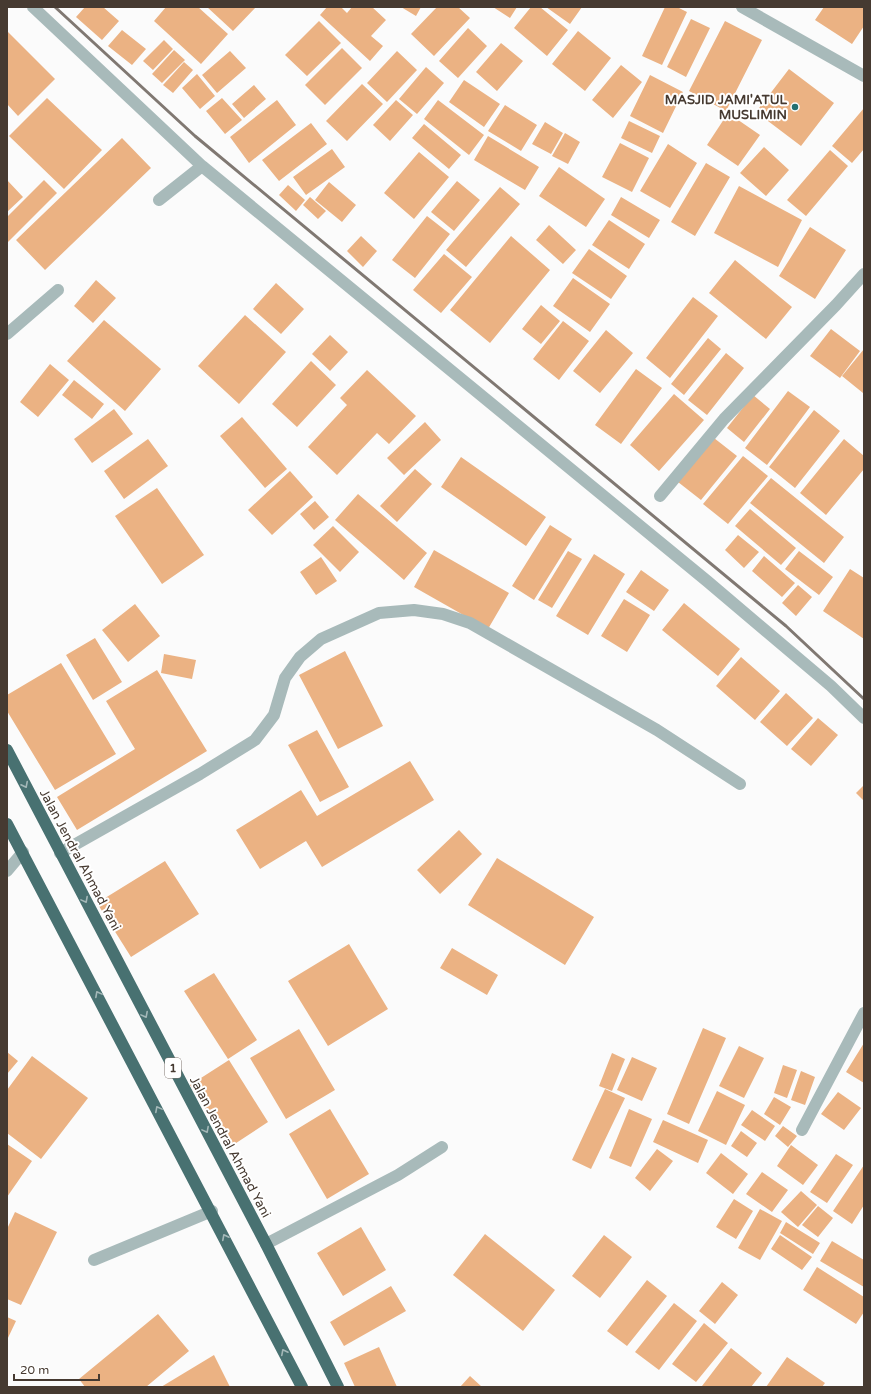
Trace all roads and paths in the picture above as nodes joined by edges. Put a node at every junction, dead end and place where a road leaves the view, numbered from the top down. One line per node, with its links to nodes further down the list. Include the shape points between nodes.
1 (33, 7): 4 (street)
2 (742, 7): 3 (street)
3 (864, 76)
4 (202, 166): 5 (street); 10 (street, via 707,581 831,686)
5 (159, 200)
6 (864, 274): 9 (street, via 724,419)
7 (58, 290): 8 (street)
8 (7, 334)
9 (660, 496)
10 (864, 718)
11 (7, 750): 15 (highway, Jalan Jendral Ahmad Yani / 1, one-way to 15)
12 (740, 784): 15 (street, via 657,730 470,623 443,614 414,610 379,613 321,639 300,657 285,678 274,715 255,740)
13 (7, 824): 14 (highway)
14 (23, 852): 16 (street); 20 (highway, one-way to 14)
15 (60, 853): 21 (highway, Jalan Jendral Ahmad Yani / 1, one-way to 21)
16 (7, 871)
17 (864, 1013): 18 (street)
18 (802, 1130)
19 (442, 1147): 21 (street, via 398,1175)
20 (212, 1211): 22 (street); 23 (highway, one-way to 20)
21 (266, 1244): 24 (highway, Jalan Jendral Ahmad Yani / 1)
22 (94, 1260)
23 (302, 1387)
24 (338, 1387)

